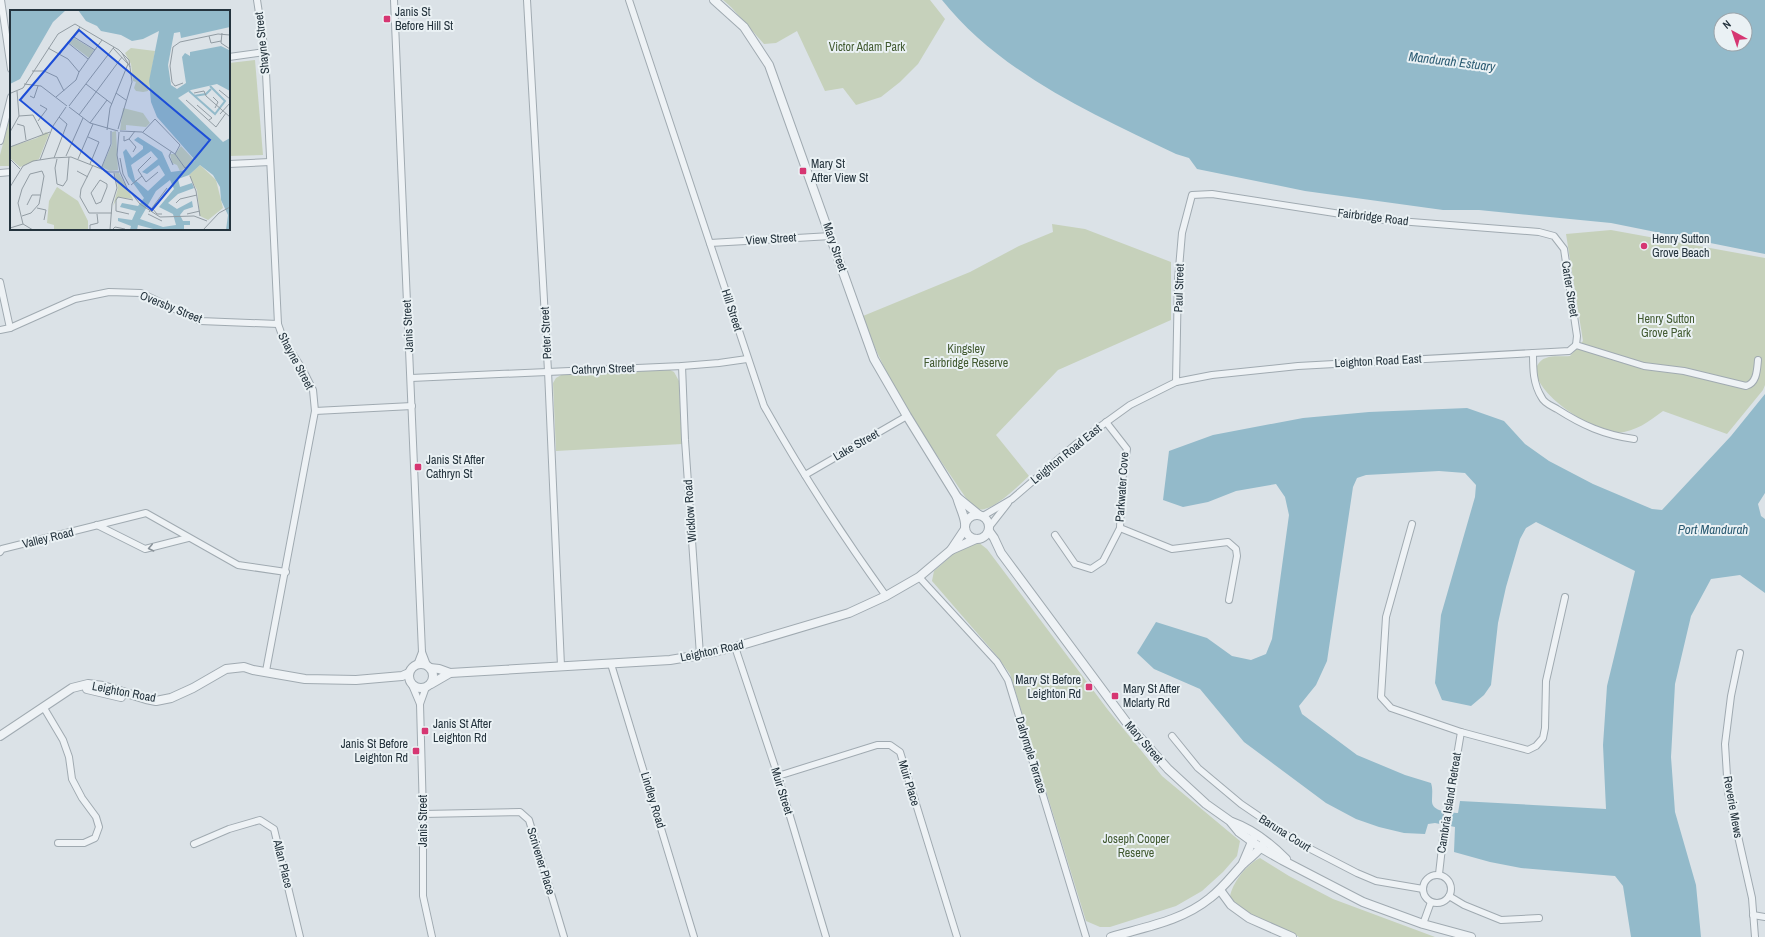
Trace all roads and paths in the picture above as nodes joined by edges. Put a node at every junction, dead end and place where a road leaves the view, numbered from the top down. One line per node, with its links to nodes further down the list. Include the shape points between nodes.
1 (1, 0): 9 (street)
2 (257, 0): 7 (street, Shayne Street)
3 (394, 0): 30 (street, Janis Street)
4 (526, 0): 29 (street, Peter Street)
5 (629, 0): 19 (street, Hill Street)
6 (714, 0): 17 (street, Mary Street, via 744,27 769,65)
7 (265, 52): 8 (street); 12 (street, Shayne Street)
8 (230, 57)
9 (10, 62)
10 (10, 101): 11 (street)
11 (0, 142)
12 (270, 162): 13 (street); 21 (street, Shayne Street)
13 (230, 164)
14 (10, 172): 15 (street)
15 (0, 173)
16 (1192, 195): 18 (street, Fairbridge Road, via 1212,194 1373,219 1539,232); 31 (street, Paul Street, via 1182,233 1178,280)
17 (831, 236): 19 (street, View Street); 34 (street, Mary Street, via 874,359)
18 (1554, 236): 24 (street, Carter Street, via 1564,249 1577,336)
19 (710, 243): 26 (street, Hill Street)
20 (0, 282): 22 (street)
21 (278, 324): 22 (street, Oversby Street, via 200,321 141,293 109,292 75,299); 33 (street, Shayne Street, via 284,341 314,390)
22 (10, 328): 23 (street, Oversby Street)
23 (0, 330)
24 (1576, 345): 25 (street, Leighton Road East, via 1569,351); 27 (street, via 1644,366 1684,371 1746,386 1754,380)
25 (1533, 353): 31 (street, Leighton Road East, via 1298,366 1212,375); 36 (street, via 1533,374 1542,400 1598,431)
26 (747, 358): 28 (street, Cathryn Street); 37 (street, Hill Street, via 764,406)
27 (1758, 360)
28 (682, 366): 29 (street, Cathryn Street); 60 (street, Wicklow Road)
29 (548, 371): 30 (street, Cathryn Street); 63 (street, Peter Street)
30 (411, 378): 32 (street, Janis Street)
31 (1176, 382): 35 (street, Leighton Road East, via 1130,405)
32 (412, 406): 33 (street); 58 (street, Janis Street)
33 (315, 411): 52 (street, Shayne Street)
34 (907, 416): 37 (street, Lake Street); 38 (street, Mary Street)
35 (1106, 422): 39 (street, Leighton Road East); 45 (street, Parkwater Cove, via 1127,450 1122,481)
36 (1634, 439)
37 (805, 474): 54 (street, Hill Street, via 844,538)
38 (957, 497): 40 (street, Mary Street); 43 (street, Mary Street, via 964,514)
39 (1012, 499): 40 (street, Leighton Road East); 44 (street, Leighton Road East)
40 (981, 515): 43 (street, via 970,517); 44 (street, Mary Street, via 988,520)
41 (1412, 524): 71 (street, via 1386,616 1380,697 1391,708)
42 (97, 525): 47 (street, one-way to 42, via 145,550); 47 (street, Valley Road, via 146,513); 50 (street, Valley Road, via 2,549)
43 (965, 526): 48 (street, Mary Street, via 968,536); 49 (street, Leighton Road)
44 (990, 528): 48 (street, via 986,536); 51 (street, Mary Street)
45 (1120, 528): 46 (street, Parkwater Cove, via 1103,561 1091,569 1075,564); 56 (street, via 1172,549 1228,542 1236,549 1237,556)
46 (1055, 535)
47 (188, 538): 52 (street, Valley Road, via 238,565)
48 (978, 539): 49 (street, Leighton Road); 51 (street, Mary Street, via 988,542)
49 (951, 550): 53 (street, Leighton Road)
50 (0, 552)
51 (1001, 553): 76 (street, Mary Street, via 1127,723 1168,769 1206,804 1230,822 1243,826)
52 (286, 572): 65 (street, Shayne Street)
53 (919, 577): 54 (street, Leighton Road); 96 (street, Dalrymple Terrace, via 997,662 1008,680)
54 (886, 596): 57 (street, Leighton Road, via 849,613)
55 (1565, 597): 71 (street, via 1546,681 1543,738 1528,750)
56 (1229, 600)
57 (735, 647): 60 (street, Leighton Road); 74 (street, Muir Street)
58 (422, 652): 62 (street, Janis Street); 64 (street, Janis Street)
59 (1740, 653): 86 (street, Reverie Mews, via 1725,744 1728,792 1752,898)
60 (700, 655): 61 (street, Leighton Road)
61 (611, 664): 63 (street, Leighton Road); 93 (street, Lindley Road)
62 (417, 665): 64 (street, Leighton Road); 67 (street, via 413,666)
63 (561, 666): 66 (street, Leighton Road)
64 (428, 667): 66 (street, Leighton Road); 68 (street, via 433,676)
65 (266, 671): 67 (street, Leighton Road, via 305,679); 70 (street, Leighton Road, via 229,672 173,702 149,704 83,689 60,696)
66 (450, 673): 68 (street, Leighton Road)
67 (408, 679): 68 (street, Leighton Road, via 420,688); 69 (street, Janis Street)
68 (428, 686): 69 (street, Janis Street)
69 (420, 704): 75 (street, Janis Street)
70 (44, 708): 72 (street, Leighton Road); 77 (street, via 63,740 72,779 96,817 99,827 95,838 84,843)
71 (1461, 732): 81 (street, Cambria Island Retreat)
72 (0, 736)
73 (1172, 736): 82 (street, Baruna Court, via 1198,768 1241,804 1297,842 1376,881)
74 (778, 776): 94 (street, Muir Street); 95 (street, Muir Place, via 877,745 890,745 900,752)
75 (423, 814): 91 (street, Janis Street, via 423,896); 92 (street, Scrivener Place, via 520,812 529,820)
76 (1253, 838): 79 (street, Mary Street); 80 (street)
77 (58, 843)
78 (194, 844): 90 (street, Allan Place, via 229,829 260,820 274,829)
79 (1263, 845): 80 (street); 89 (street, Mary Street, via 1323,883 1363,902)
80 (1242, 865): 83 (street)
81 (1439, 874): 82 (street, via 1429,877); 84 (street, via 1451,884)
82 (1423, 889): 85 (street, via 1425,897)
83 (1220, 890): 97 (street, via 1181,916); 98 (street, via 1231,905 1249,918)
84 (1449, 896): 85 (street, via 1444,901); 88 (street, via 1464,905 1502,920)
85 (1431, 902): 89 (street)
86 (1753, 915): 87 (street); 100 (street, Reverie Mews)
87 (1765, 917)
88 (1539, 918)
89 (1423, 924): 99 (street, Mary Street)
90 (300, 937)
91 (432, 937)
92 (564, 937)
93 (694, 937)
94 (826, 937)
95 (957, 937)
96 (1086, 937)
97 (1111, 937)
98 (1292, 937)
99 (1471, 937)
100 (1755, 937)

